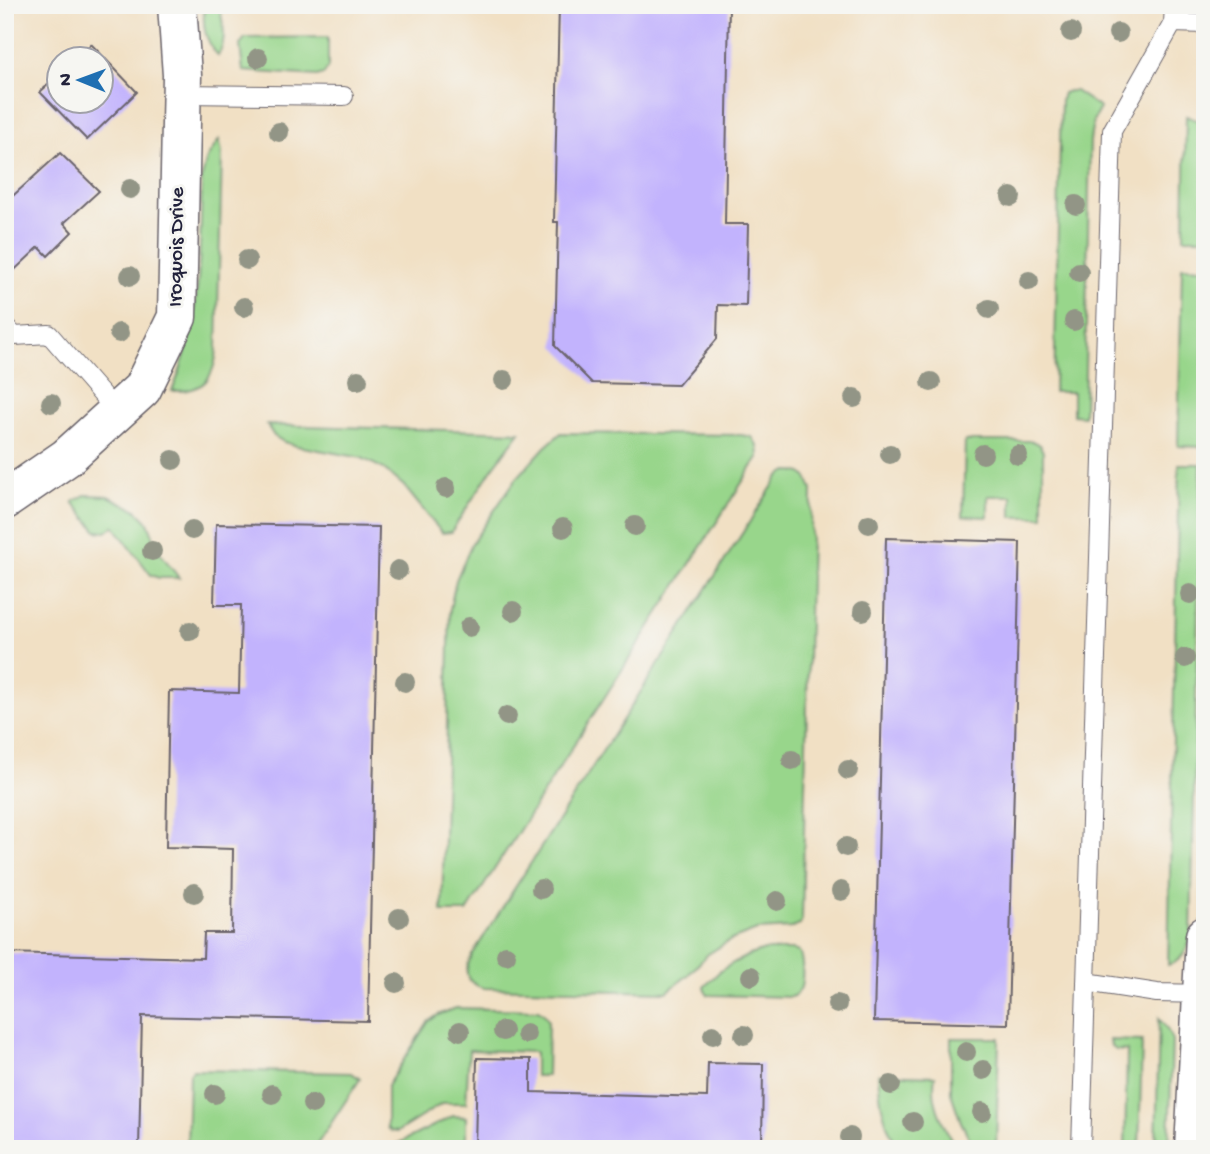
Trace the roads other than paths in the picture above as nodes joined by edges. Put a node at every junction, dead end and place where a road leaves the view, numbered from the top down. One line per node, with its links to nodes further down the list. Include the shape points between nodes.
1 (177, 5): 4 (street, Iroquois Drive)
2 (1174, 14): 3 (lane); 10 (lane, via 1112,131)
3 (1205, 24)
4 (182, 94): 5 (lane); 7 (street, Iroquois Drive, via 177,317 142,389)
5 (344, 96)
6 (5, 325): 7 (lane, via 14,335 49,334)
7 (117, 412): 8 (street, Iroquois Drive, via 66,458)
8 (5, 500)
9 (1205, 936): 11 (street)
10 (1086, 982): 11 (lane, via 1157,993); 12 (lane)
11 (1203, 994): 13 (street)
12 (1081, 1149)
13 (1194, 1149)

